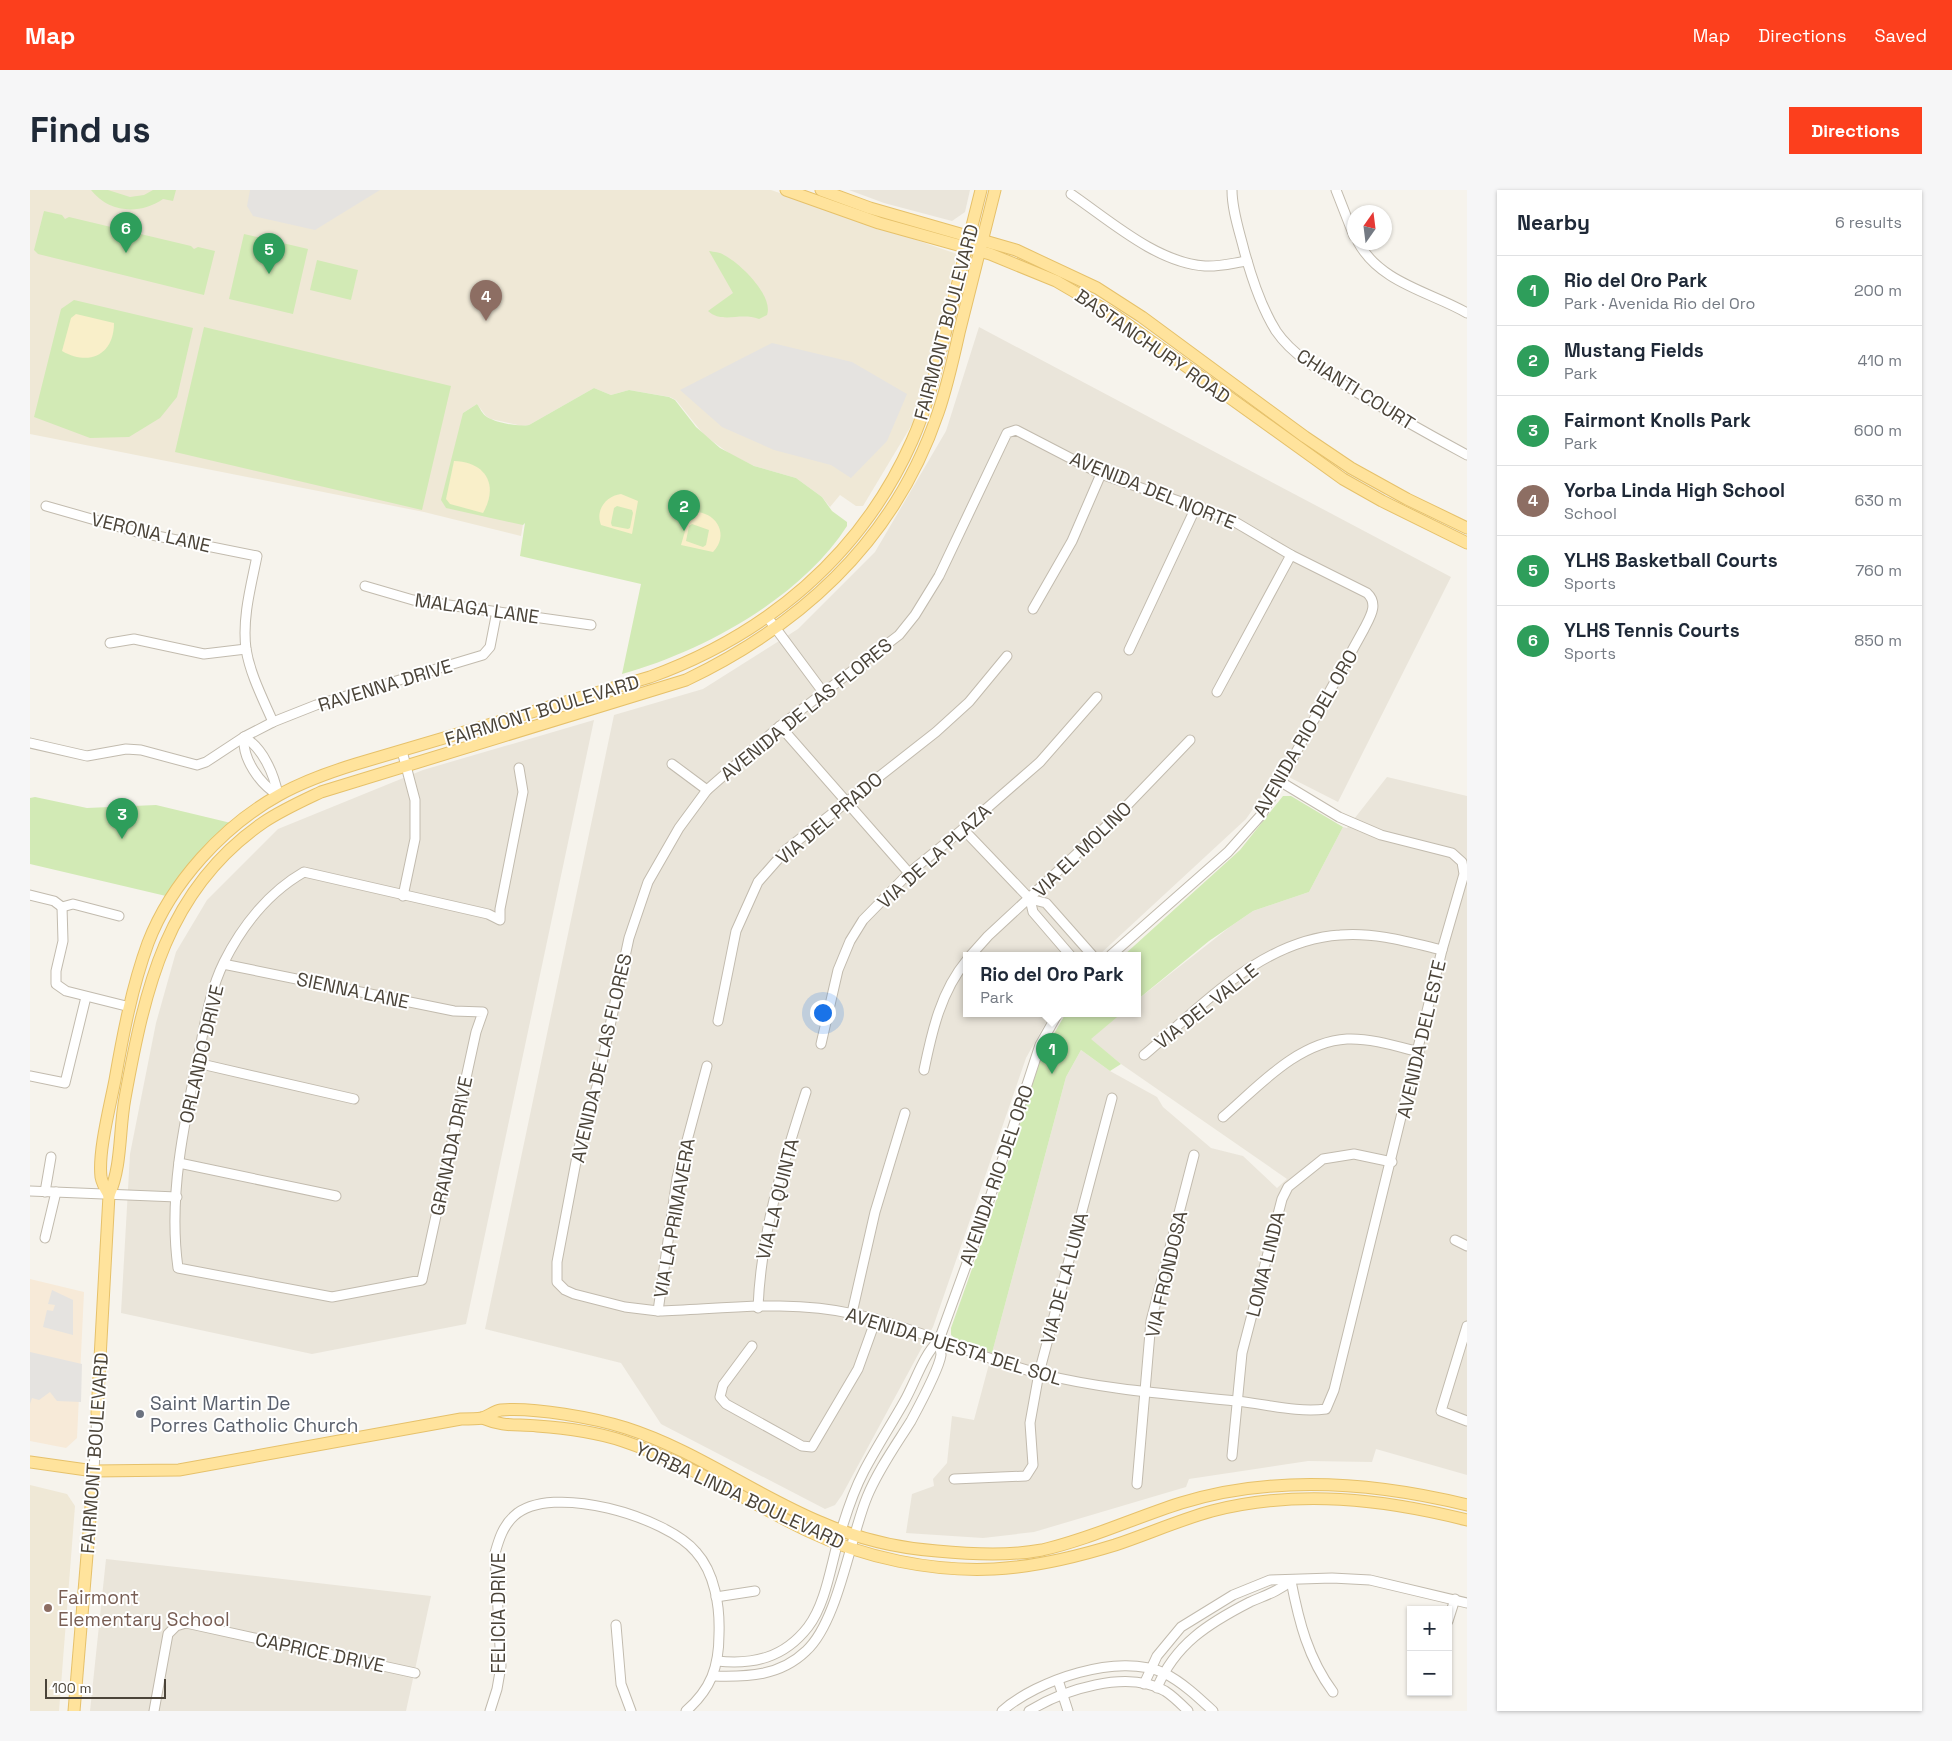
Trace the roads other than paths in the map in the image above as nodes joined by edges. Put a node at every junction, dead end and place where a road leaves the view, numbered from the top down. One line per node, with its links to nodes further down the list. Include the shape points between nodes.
1 (786, 190): 10 (main road, BASTANCHURY ROAD, via 879,223)
2 (821, 190): 10 (main road, BASTANCHURY ROAD)
3 (981, 190): 10 (main road, FAIRMONT BOULEVARD)
4 (995, 190): 9 (main road, FAIRMONT BOULEVARD)
5 (1232, 190): 13 (street, CHIANTI COURT)
6 (1336, 190): 8 (street)
7 (1071, 194): 13 (street, via 1140,241 1178,260 1204,266)
8 (1347, 218)
9 (983, 239): 10 (main road, BASTANCHURY ROAD); 12 (main road, FAIRMONT BOULEVARD); 23 (main road, BASTANCHURY ROAD, via 1016,250 1097,288 1351,468)
10 (968, 241): 12 (main road, BASTANCHURY ROAD); 15 (main road, FAIRMONT BOULEVARD)
11 (1362, 250): 14 (street, via 1386,273)
12 (980, 251): 16 (main road, FAIRMONT BOULEVARD); 25 (main road, BASTANCHURY ROAD, via 1056,281 1088,299 1336,474)
13 (1247, 261): 18 (street, CHIANTI COURT, via 1266,312 1277,332 1294,351 1396,417)
14 (1467, 313)
15 (939, 362): 16 (main road); 22 (main road, FAIRMONT BOULEVARD, via 912,441 893,479)
16 (951, 365): 24 (main road, FAIRMONT BOULEVARD, via 938,414 918,461)
17 (1008, 432): 19 (street, AVENIDA DEL NORTE, via 1016,430); 38 (street, AVENIDA DE LAS FLORES, via 939,576 915,615 899,635)
18 (1467, 455)
19 (1101, 474): 21 (street, AVENIDA DEL NORTE); 29 (street, via 1072,541)
20 (46, 506): 35 (street, VERONA LANE, via 137,532 257,556 247,615)
21 (1196, 506): 26 (street, AVENIDA DEL NORTE, via 1230,519); 36 (street)
22 (863, 525): 24 (main road); 31 (main road, FAIRMONT BOULEVARD, via 840,553)
23 (1467, 528)
24 (874, 534): 33 (main road, FAIRMONT BOULEVARD, via 813,600)
25 (1467, 543)
26 (1291, 555): 28 (street, AVENIDA DEL NORTE, via 1354,585); 39 (street)
27 (365, 586): 30 (street, MALAGA LANE, via 413,600)
28 (1373, 601): 50 (street, AVENIDA RIO DEL ORO, via 1369,619)
29 (1033, 608)
30 (497, 611): 32 (street, MALAGA LANE); 41 (street, RAVENNA DRIVE, via 490,646 484,656 316,705)
31 (768, 618): 33 (street); 46 (main road, FAIRMONT BOULEVARD, via 705,656 658,674)
32 (591, 625)
33 (777, 629): 38 (street); 48 (main road, FAIRMONT BOULEVARD, via 735,656 686,680)
34 (110, 643): 35 (street, via 134,639 204,654)
35 (246, 649): 41 (street)
36 (1129, 650)
37 (1007, 656): 53 (street, VIA DEL PRADO, via 969,702)
38 (823, 692): 42 (street, AVENIDA DE LAS FLORES)
39 (1217, 692)
40 (1098, 697): 55 (street, VIA DE LA PLAZA, via 1040,762)
41 (274, 722): 43 (street, RAVENNA DRIVE)
42 (780, 726): 51 (street, AVENIDA DE LAS FLORES); 53 (street)
43 (244, 737): 45 (street, RAVENNA DRIVE, via 197,765 141,750 126,749 87,756); 52 (street, via 255,744 276,780); 52 (street, via 243,750 265,787)
44 (1190, 740): 59 (street, VIA EL MOLINO, via 1114,820)
45 (30, 743)
46 (402, 751): 48 (street); 52 (main road, FAIRMONT BOULEVARD, via 330,772)
47 (672, 764): 51 (street)
48 (406, 765): 54 (main road, FAIRMONT BOULEVARD, via 321,792); 58 (street, via 415,800 416,839)
49 (519, 768): 58 (street, via 523,792 500,920 488,914)
50 (1282, 782): 62 (street, AVENIDA DEL ESTE, via 1340,817 1381,835 1452,853 1462,862 1464,874); 66 (street, AVENIDA RIO DEL ORO, via 1262,814 1228,852)
51 (707, 790): 101 (street, AVENIDA DE LAS FLORES, via 679,828 648,882 629,938 599,1077 578,1151)
52 (278, 795): 54 (main road); 70 (main road, FAIRMONT BOULEVARD, via 232,828 173,895 149,941)
53 (846, 801): 56 (street); 74 (street, VIA DEL PRADO, via 787,849 758,882 736,931)
54 (286, 809): 71 (main road, FAIRMONT BOULEVARD, via 244,837 201,881 177,917 161,950)
55 (964, 829): 56 (street, VIA DE LA PLAZA); 59 (street)
56 (909, 873): 75 (street, VIA DE LA PLAZA, via 863,920 850,941 838,970)
57 (30, 895): 60 (street, via 54,901)
58 (403, 896): 67 (street, ORLANDO DRIVE, via 304,872 266,902 245,926)
59 (1030, 899): 63 (street, VIA EL MOLINO); 64 (street, via 1033,912); 65 (street, via 1046,903)
60 (62, 907): 61 (street, via 73,904); 69 (street, via 63,940 56,984)
61 (120, 916)
62 (1442, 950): 76 (street, AVENIDA DEL ESTE); 77 (street, VIA DEL VALLE, via 1386,937 1340,935 1302,942 1274,954 1242,974)
63 (974, 952)
64 (1067, 952)
65 (1089, 952)
66 (1114, 952)
67 (223, 964): 72 (street, SIENNA LANE, via 454,1011); 78 (street, ORLANDO DRIVE, via 212,994)
68 (963, 965): 80 (street, via 941,1006)
69 (86, 997): 70 (street); 81 (street, via 65,1083)
70 (130, 1007): 71 (main road); 94 (main road, FAIRMONT BOULEVARD, via 104,1134 101,1178)
71 (143, 1011): 94 (main road, FAIRMONT BOULEVARD, via 120,1128 116,1179)
72 (483, 1012): 100 (street, GRANADA DRIVE, via 422,1280 332,1297)
73 (1056, 1017): 107 (street, AVENIDA RIO DEL ORO, via 1040,1045)
74 (718, 1021)
75 (821, 1044)
76 (1419, 1052): 86 (street, via 1346,1039 1319,1046 1284,1065); 89 (street, AVENIDA DEL ESTE)
77 (1144, 1055)
78 (197, 1063): 84 (street); 90 (street, ORLANDO DRIVE)
79 (707, 1066): 103 (street, VIA LA PRIMAVERA, via 677,1178)
80 (924, 1070)
81 (30, 1076)
82 (806, 1092): 102 (street, VIA LA QUINTA, via 767,1225)
83 (1112, 1098): 109 (street, VIA DE LA LUNA)
84 (354, 1099)
85 (905, 1112): 104 (street, via 875,1212)
86 (1223, 1117)
87 (1194, 1155): 110 (street, VIA FRONDOSA, via 1151,1321)
88 (51, 1157): 92 (street)
89 (1392, 1162): 111 (street, LOMA LINDA, via 1354,1154 1323,1159 1288,1187 1282,1199 1242,1353); 112 (street, AVENIDA DEL ESTE, via 1334,1390)
90 (179, 1163): 95 (street); 96 (street, ORLANDO DRIVE)
91 (30, 1191): 92 (street)
92 (45, 1192): 93 (street)
93 (56, 1192): 94 (street); 97 (street)
94 (109, 1195): 96 (street); 113 (main road, FAIRMONT BOULEVARD)
95 (336, 1196)
96 (177, 1197): 100 (street, ORLANDO DRIVE)
97 (45, 1238)
98 (1455, 1240): 99 (street)
99 (1467, 1246)
100 (178, 1268)
101 (557, 1282): 103 (street, AVENIDA PUESTA DEL SOL, via 574,1294)
102 (758, 1308): 103 (street, AVENIDA PUESTA DEL SOL); 104 (street, AVENIDA PUESTA DEL SOL, via 810,1307)
103 (658, 1312)
104 (852, 1313): 105 (street, AVENIDA PUESTA DEL SOL)
105 (876, 1319): 107 (street, AVENIDA PUESTA DEL SOL); 108 (street, via 858,1369 812,1447 802,1446 726,1404 720,1397 723,1385)
106 (1467, 1326): 116 (street, via 1441,1411)
107 (939, 1340): 109 (street, AVENIDA PUESTA DEL SOL); 125 (street, AVENIDA RIO DEL ORO, via 929,1350 905,1401 863,1473); 126 (street, AVENIDA RIO DEL ORO, via 941,1355 919,1406 868,1496)
108 (752, 1346)
109 (1039, 1373): 110 (street, AVENIDA PUESTA DEL SOL); 121 (street, VIA DE LA LUNA, via 1030,1423 1033,1465 1026,1476)
110 (1144, 1394): 111 (street, AVENIDA PUESTA DEL SOL); 122 (street, VIA FRONDOSA)
111 (1236, 1401): 112 (street, AVENIDA PUESTA DEL SOL, via 1311,1411); 118 (street, LOMA LINDA)
112 (1326, 1409)
113 (97, 1413): 120 (street, FAIRMONT BOULEVARD)
114 (482, 1418): 115 (main road, YORBA LINDA BOULEVARD, via 499,1410); 117 (main road, YORBA LINDA BOULEVARD, via 500,1425); 120 (main road, YORBA LINDA BOULEVARD, via 461,1419 215,1465 174,1470)
115 (586, 1418): 117 (main road); 125 (main road, YORBA LINDA BOULEVARD, via 676,1447 779,1503)
116 (1467, 1421)
117 (583, 1431): 127 (main road, YORBA LINDA BOULEVARD, via 652,1451 811,1532)
118 (1232, 1456)
119 (30, 1462): 120 (main road, YORBA LINDA BOULEVARD)
120 (94, 1471): 146 (main road, FAIRMONT BOULEVARD)
121 (954, 1479)
122 (1137, 1484)
123 (1467, 1505): 126 (main road, YORBA LINDA BOULEVARD, via 1424,1494 1368,1486 1303,1483 1242,1490 1182,1503 1092,1536 1039,1550 934,1551)
124 (1467, 1520): 128 (main road, YORBA LINDA BOULEVARD, via 1384,1502 1312,1498 1262,1502 1213,1511 1115,1544 1034,1565 956,1568 916,1564)
125 (841, 1530): 126 (main road, YORBA LINDA BOULEVARD); 127 (street, AVENIDA RIO DEL ORO)
126 (855, 1535): 128 (street, AVENIDA RIO DEL ORO)
127 (837, 1542): 128 (main road, YORBA LINDA BOULEVARD); 136 (street, AVENIDA RIO DEL ORO, via 814,1617 793,1643 763,1660)
128 (851, 1547): 140 (street, AVENIDA RIO DEL ORO, via 831,1611 822,1631 807,1651 791,1664 766,1674)
129 (1291, 1581): 132 (street, via 1370,1580); 137 (street, via 1270,1580 1213,1606 1181,1627); 139 (street, via 1275,1593 1202,1628 1179,1649); 144 (street, via 1307,1646)
130 (755, 1591): 131 (street)
131 (716, 1597): 136 (street, FELICIA DRIVE, via 720,1624); 148 (street, FELICIA DRIVE, via 711,1575 696,1551 666,1529 606,1508 564,1502 536,1504 514,1516 500,1534 495,1553 501,1666)
132 (1455, 1599): 133 (street); 134 (street)
133 (1467, 1603)
134 (1452, 1608)
135 (616, 1625): 149 (street, via 621,1684)
136 (717, 1661): 140 (street, FELICIA DRIVE)
137 (1150, 1669): 139 (street); 141 (street, via 1106,1668); 142 (street)
138 (415, 1673): 147 (street, CAPRICE DRIVE, via 186,1623 176,1626 168,1634)
139 (1164, 1673): 143 (street); 155 (street)
140 (714, 1676): 150 (street)
141 (1058, 1680): 145 (street); 151 (street, via 1020,1697)
142 (1144, 1684): 143 (street); 145 (street, via 1096,1684)
143 (1157, 1688): 154 (street)
144 (1333, 1692)
145 (1062, 1694): 152 (street); 153 (street)
146 (74, 1711)
147 (154, 1711)
148 (490, 1711)
149 (631, 1711)
150 (686, 1711)
151 (1002, 1711)
152 (1029, 1711)
153 (1068, 1711)
154 (1188, 1711)
155 (1212, 1711)

